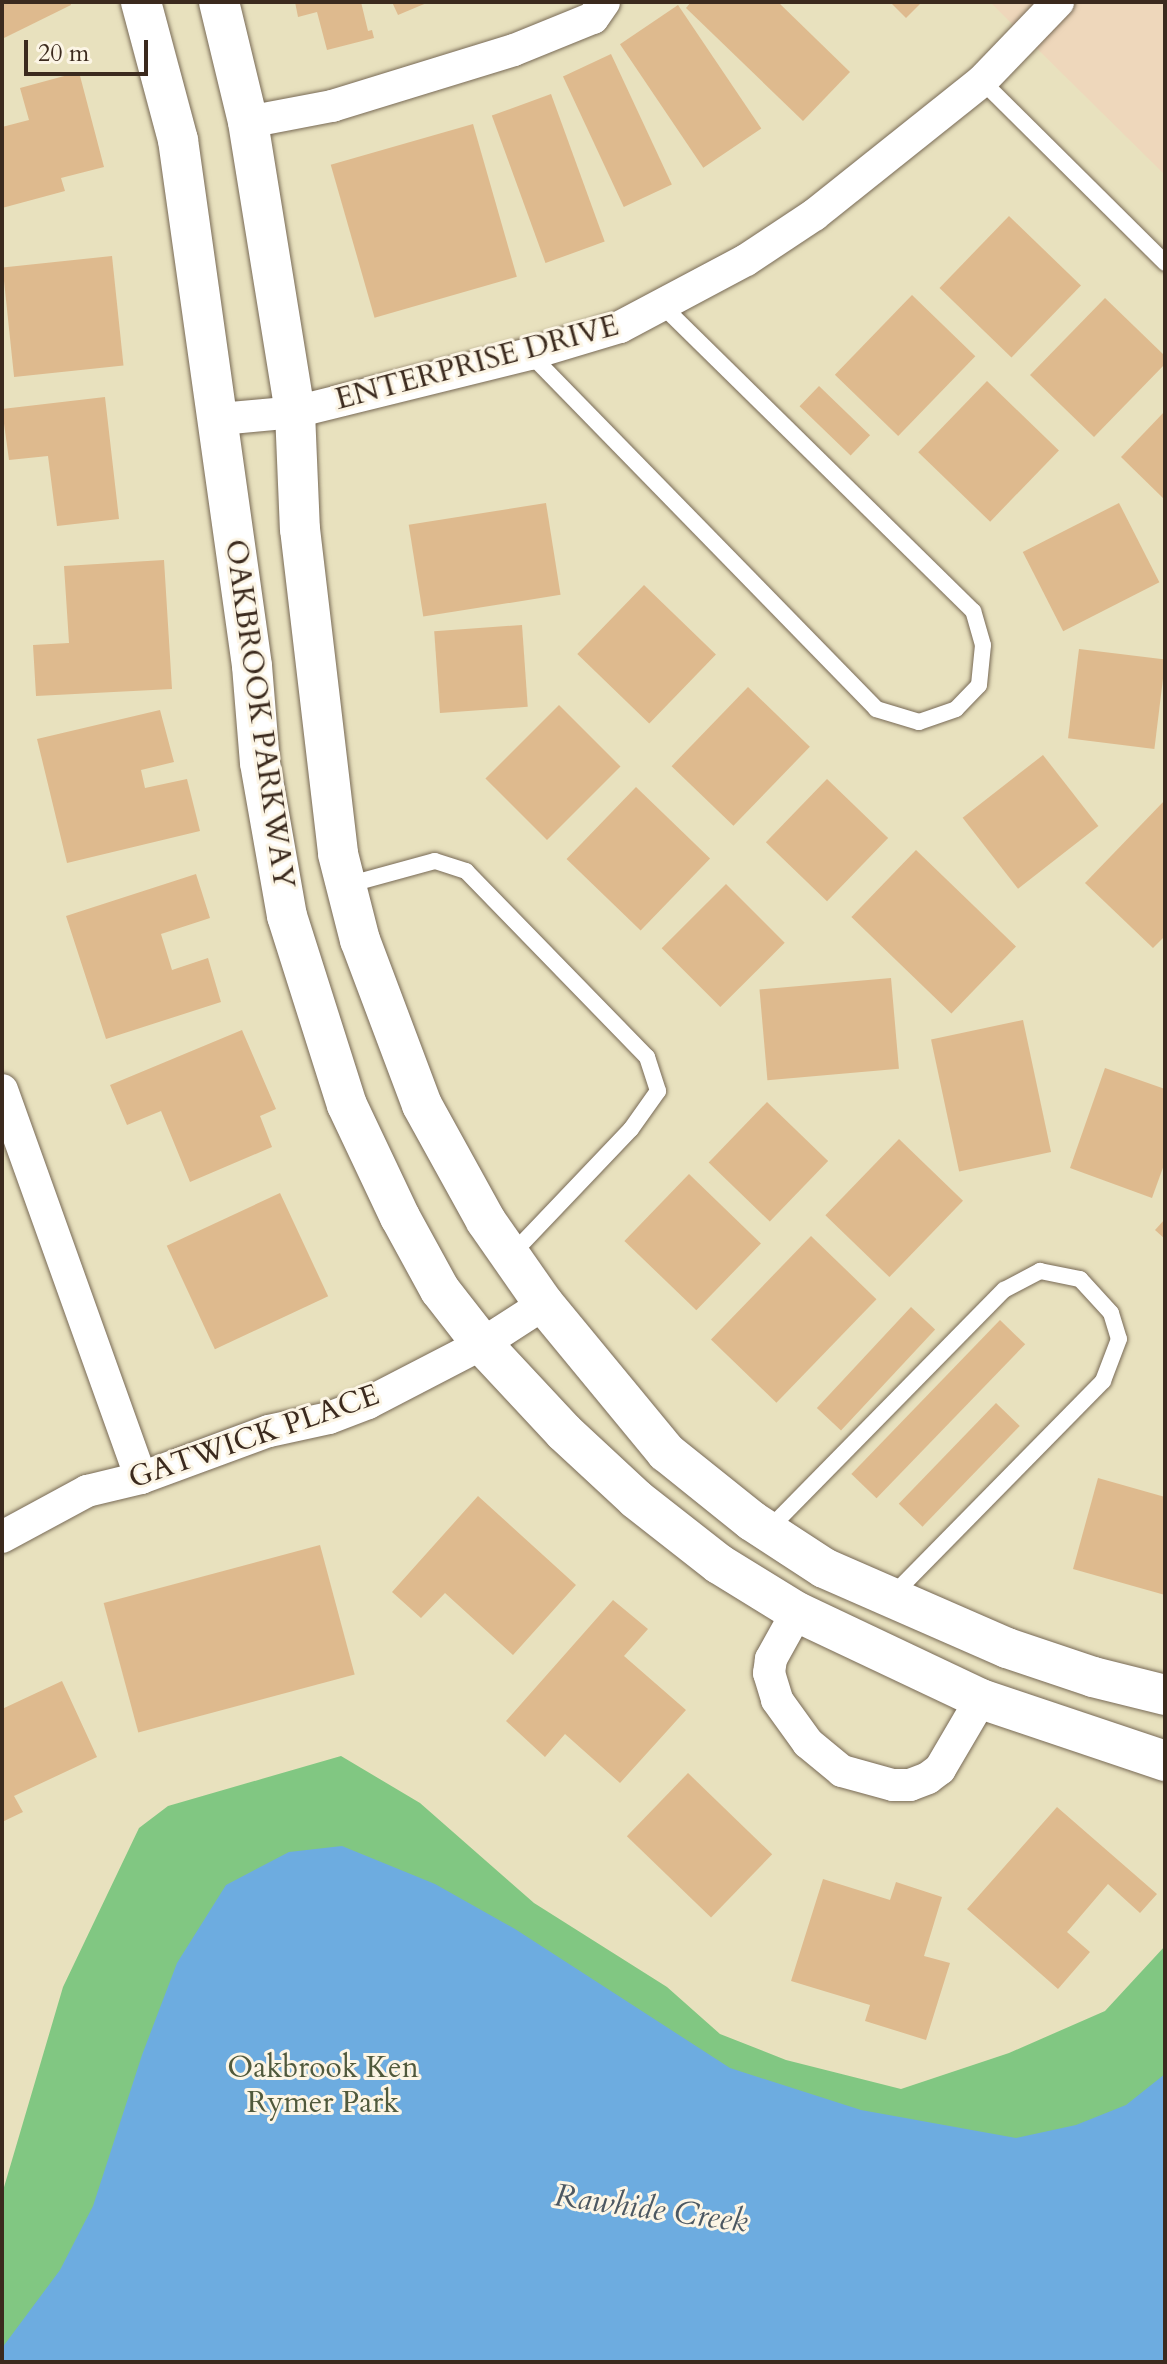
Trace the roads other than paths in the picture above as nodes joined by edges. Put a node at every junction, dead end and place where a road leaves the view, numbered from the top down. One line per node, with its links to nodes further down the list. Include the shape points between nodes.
1 (141, 2): 11 (street, OAKBROOK PARKWAY, via 178,140)
2 (219, 2): 6 (street, OAKBROOK PARKWAY)
3 (604, 2): 6 (street, via 593,18 499,55 332,106)
4 (1058, 2): 5 (street, ENTERPRISE DRIVE)
5 (982, 81): 7 (lane); 8 (street, ENTERPRISE DRIVE, via 814,215 746,260)
6 (248, 122): 10 (street, OAKBROOK PARKWAY)
7 (1165, 263)
8 (662, 305): 9 (street, ENTERPRISE DRIVE, via 620,327); 9 (lane, via 973,611 983,645 979,685 956,709 919,722 876,709)
9 (530, 354): 10 (street, ENTERPRISE DRIVE)
10 (295, 412): 11 (street, ENTERPRISE DRIVE); 12 (street, OAKBROOK PARKWAY, via 300,529 338,854)
11 (220, 419): 16 (street, OAKBROOK PARKWAY, via 260,763 287,916 347,1105 440,1290)
12 (347, 885): 14 (street, OAKBROOK PARKWAY, via 360,940 422,1105); 14 (lane, via 435,861 466,871 647,1057 658,1091 631,1129)
13 (2, 1090): 17 (street)
14 (510, 1256): 15 (street, OAKBROOK PARKWAY)
15 (544, 1304): 16 (street, GATWICK PLACE); 18 (street, OAKBROOK PARKWAY, via 666,1452)
16 (482, 1344): 17 (street, GATWICK PLACE, via 355,1408 269,1431); 21 (street, OAKBROOK PARKWAY, via 636,1499 719,1564)
17 (141, 1478): 19 (street, GATWICK PLACE, via 87,1491)
18 (767, 1531): 20 (street, OAKBROOK PARKWAY, via 824,1568); 20 (lane, via 1004,1290 1040,1271 1080,1279 1111,1313 1119,1339 1103,1381)
19 (2, 1537)
20 (891, 1597): 22 (street, OAKBROOK PARKWAY, via 1007,1648)
21 (797, 1612): 23 (street, OAKBROOK PARKWAY); 23 (street, via 771,1659 769,1673 777,1700 808,1743 842,1771 893,1785 928,1778 940,1769)
22 (1165, 1695)
23 (981, 1699): 24 (street, OAKBROOK PARKWAY)
24 (1165, 1761)

